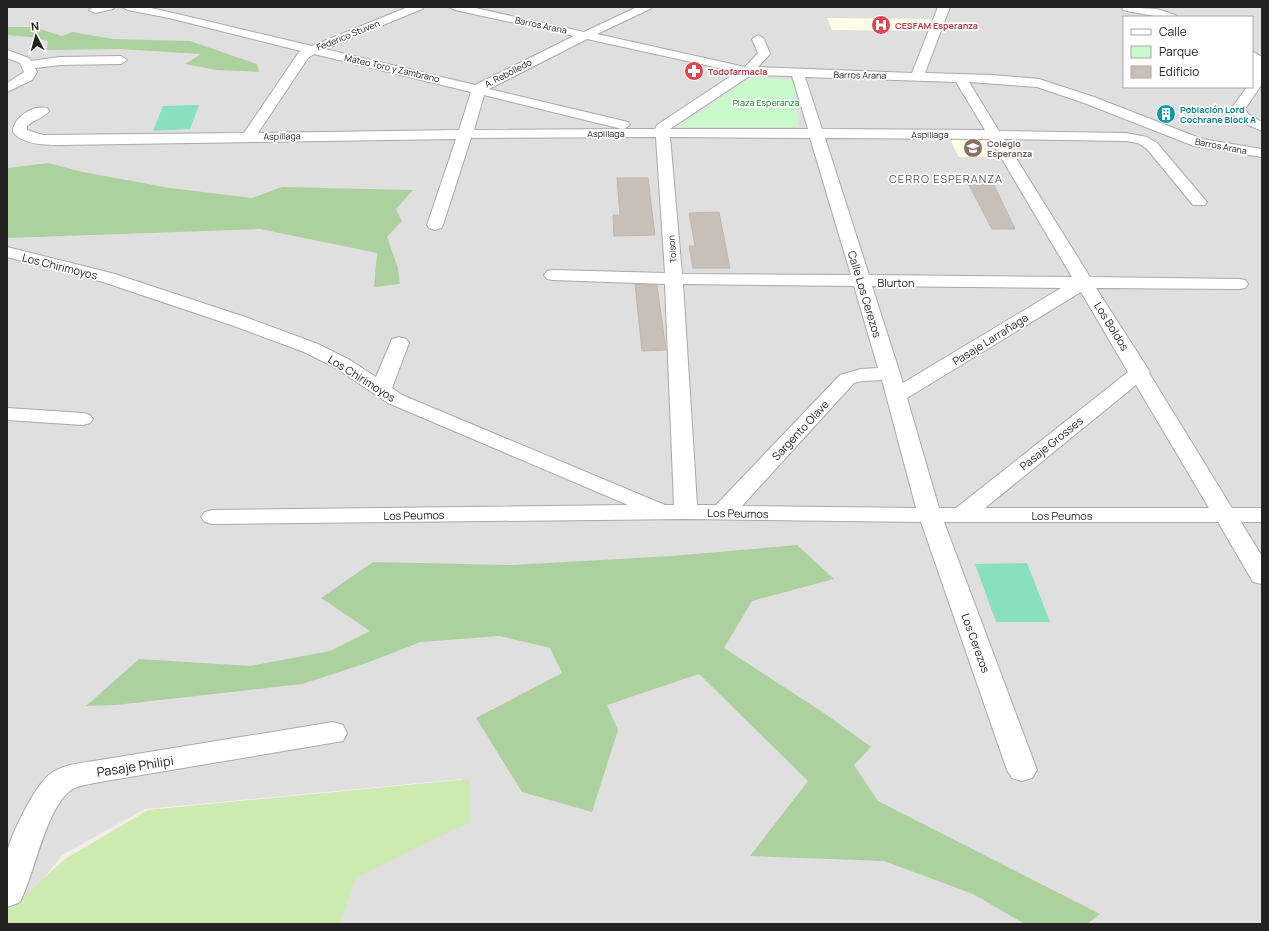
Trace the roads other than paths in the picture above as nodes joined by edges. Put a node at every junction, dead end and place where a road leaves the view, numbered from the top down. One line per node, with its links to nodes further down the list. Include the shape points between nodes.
1 (109, 7): 9 (street)
2 (128, 7): 10 (street, Mateo Toro y Zambrano)
3 (418, 7): 16 (street, Federico Stuven)
4 (454, 7): 12 (street, Barros Arana)
5 (646, 7): 12 (street, A. Rebolledo)
6 (944, 7): 23 (street)
7 (1127, 8): 11 (street)
8 (187, 9): 10 (street)
9 (95, 10)
10 (169, 15): 16 (street, Mateo Toro y Zambrano)
11 (1168, 16)
12 (586, 35): 21 (street, Barros Arana); 26 (street, A. Rebolledo)
13 (758, 39): 21 (street, via 764,54)
14 (24, 48): 15 (street)
15 (7, 50)
16 (312, 50): 26 (street, Mateo Toro y Zambrano); 33 (street, Federico Stuven, via 299,60)
17 (7, 54): 20 (street, via 20,58)
18 (1253, 56): 28 (street, via 1259,62 1260,69 1255,86 1238,109 1242,117)
19 (121, 60): 20 (street, via 60,61)
20 (28, 65): 25 (street, via 31,72 27,77)
21 (748, 70): 22 (street, Barros Arana); 29 (street, via 664,125)
22 (798, 74): 23 (street, Barros Arana); 30 (street, Calle Los Cerezos)
23 (917, 77): 24 (street, Barros Arana)
24 (960, 78): 32 (street, Los Boldos); 34 (street, Barros Arana, via 1009,80 1053,87 1199,143)
25 (7, 88)
26 (478, 89): 29 (street, Mateo Toro y Zambrano); 31 (street, A. Rebolledo)
27 (42, 111): 33 (street, Aspillaga, via 28,117 20,125 20,132 25,136 48,140)
28 (1262, 127)
29 (658, 133): 30 (street, Aspillaga); 31 (street, Aspillaga); 39 (street, Tolson)
30 (816, 133): 32 (street, Aspillaga); 40 (street, Calle Los Cerezos)
31 (464, 134): 33 (street, Aspillaga); 36 (street, A. Rebolledo)
32 (994, 135): 35 (street, Aspillaga, via 1126,137 1142,140 1152,146); 41 (street, Los Boldos)
33 (248, 137)
34 (1262, 153)
35 (1199, 202)
36 (435, 225)
37 (7, 252): 46 (street, Los Chirimoyos, via 110,278 238,321 311,348 343,364)
38 (553, 275): 39 (street, Blurton)
39 (674, 279): 40 (street, Blurton); 51 (street, Tolson)
40 (860, 281): 41 (street, Blurton); 45 (street, Calle Los Cerezos)
41 (1085, 283): 42 (street, Blurton); 44 (street, Los Boldos); 47 (street, Pasaje Larrañaga, via 1066,292)
42 (1239, 284)
43 (399, 343): 46 (street)
44 (1140, 372): 54 (street, Pasaje Grosses); 55 (street, Los Boldos)
45 (890, 374): 47 (street, Calle Los Cerezos); 52 (street, Sargento Olave, via 861,375 847,379)
46 (381, 390): 50 (street, Los Chirimoyos, via 395,399)
47 (896, 396): 53 (street, Calle Los Cerezos)
48 (7, 414): 49 (street)
49 (83, 419)
50 (664, 512): 51 (street, Los Peumos); 57 (street, Los Peumos)
51 (686, 512): 52 (street, Los Peumos)
52 (722, 513): 53 (street, Los Peumos)
53 (930, 515): 54 (street, Los Peumos); 60 (street, Los Cerezos)
54 (962, 515): 55 (street, Los Peumos)
55 (1226, 515): 56 (street, Los Peumos); 58 (street, Los Boldos)
56 (1262, 515)
57 (213, 517)
58 (1262, 576)
59 (333, 733): 61 (street, Pasaje Philipi, via 94,772 59,782 33,827)
60 (1022, 770)
61 (7, 893)

